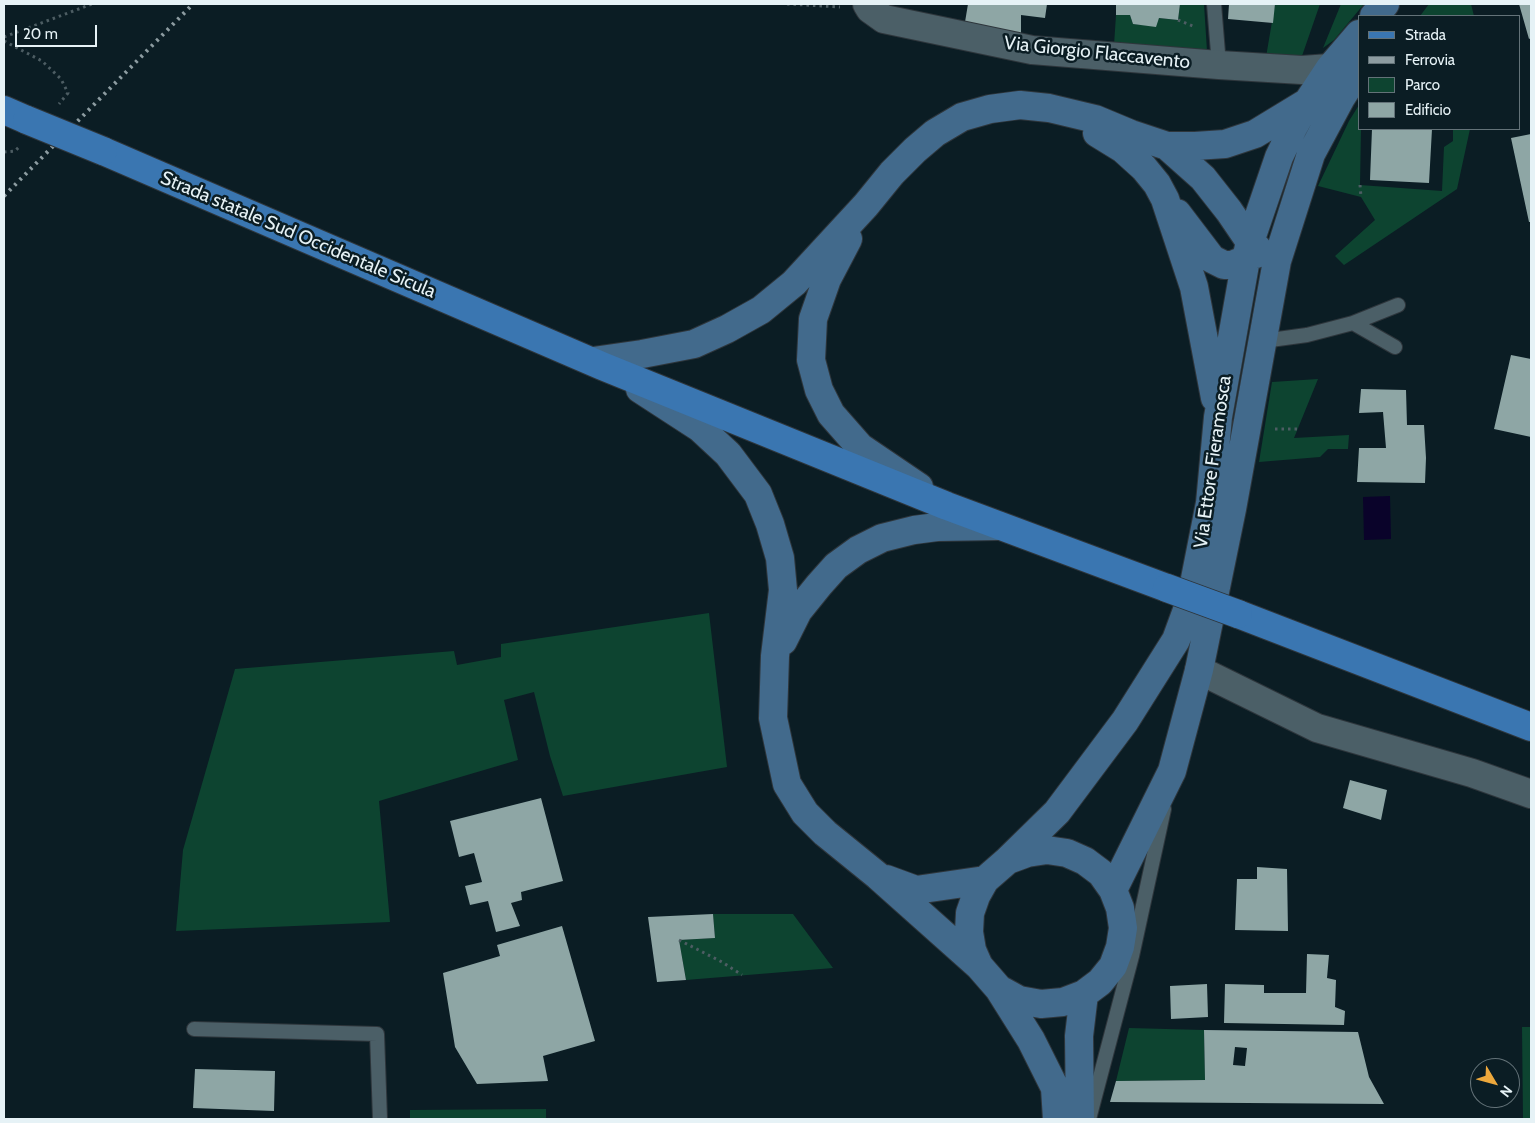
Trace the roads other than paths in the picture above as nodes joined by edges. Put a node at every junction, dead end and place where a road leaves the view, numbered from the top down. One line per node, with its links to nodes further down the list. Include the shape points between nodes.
1 (1214, 4): 8 (lane)
2 (1384, 4): 5 (main road)
3 (1402, 4): 6 (main road)
4 (869, 6): 8 (street, Via Giorgio Flaccavento, via 884,19 1032,50)
5 (1375, 15)
6 (1395, 15)
7 (1358, 35): 9 (main road, Via Ettore Fieramosca)
8 (1219, 65): 9 (street, Via Giorgio Flaccavento, via 1302,70)
9 (1330, 68): 12 (main road, Via Ettore Fieramosca)
10 (1358, 71): 11 (main road, Via Ettore Fieramosca)
11 (1340, 98): 18 (main road, via 1311,125 1287,174 1267,232); 21 (main road, Via Ettore Fieramosca, via 1311,154 1277,261)
12 (1307, 102): 15 (main road, via 1254,134 1224,144); 18 (main road, Via Ettore Fieramosca, via 1279,157)
13 (1049, 108): 15 (main road, via 1095,119); 16 (main road, via 1123,149 1144,168); 17 (main road, via 1020,105 962,117 914,150)
14 (15, 115): 23 (main road, Strada statale Sud Occidentale Sicula, bridge)
15 (1167, 146): 18 (main road, via 1203,178 1229,211)
16 (1165, 199): 18 (main road, via 1212,259 1224,265 1232,264); 24 (main road, via 1194,287)
17 (866, 205): 23 (main road, via 794,283 761,310 694,344); 26 (main road, via 827,279 813,318 811,360 819,390 831,414 860,447)
18 (1250, 251): 24 (main road, Via Ettore Fieramosca); 25 (main road, via 1259,270 1237,377)
19 (1398, 305): 20 (lane)
20 (1353, 323): 21 (lane, via 1307,335); 22 (lane)
21 (1263, 341): 25 (main road, Via Ettore Fieramosca)
22 (1395, 347)
23 (598, 363): 26 (main road, Strada statale Sud Occidentale Sicula); 28 (main road, via 700,428 728,454 758,494 780,558 783,590)
24 (1218, 417): 33 (main road, Via Ettore Fieramosca, via 1210,503 1191,599 1176,640 1125,721 1057,812)
25 (1242, 455): 29 (main road, Via Ettore Fieramosca)
26 (947, 506): 27 (main road)
27 (1001, 526): 28 (main road, via 914,530 882,538 858,550 836,566 798,611); 30 (main road, bridge)
28 (775, 656): 34 (main road, via 773,718 788,784 805,813 824,833)
29 (1199, 670): 31 (main road, Via Ettore Fieramosca); 32 (street, via 1317,728 1472,773)
30 (1531, 727)
31 (1172, 771): 36 (main road, Via Ettore Fieramosca); 44 (lane, via 1132,956)
32 (1531, 794)
33 (1008, 860): 35 (main road); 36 (main road, via 1037,851 1067,853 1101,873)
34 (878, 876): 35 (main road, via 916,890); 37 (main road)
35 (985, 880): 37 (main road, via 970,913 972,950)
36 (1113, 890): 39 (main road, via 1123,928 1120,948 1113,966)
37 (979, 966): 38 (main road)
38 (999, 989): 39 (main road, via 1019,1000 1041,1004 1064,1002); 42 (main road, via 1031,1040 1055,1088)
39 (1084, 994): 43 (main road, via 1079,1036)
40 (194, 1030): 41 (lane, via 377,1034)
41 (380, 1119)
42 (1057, 1119)
43 (1080, 1119)
44 (1089, 1119)

